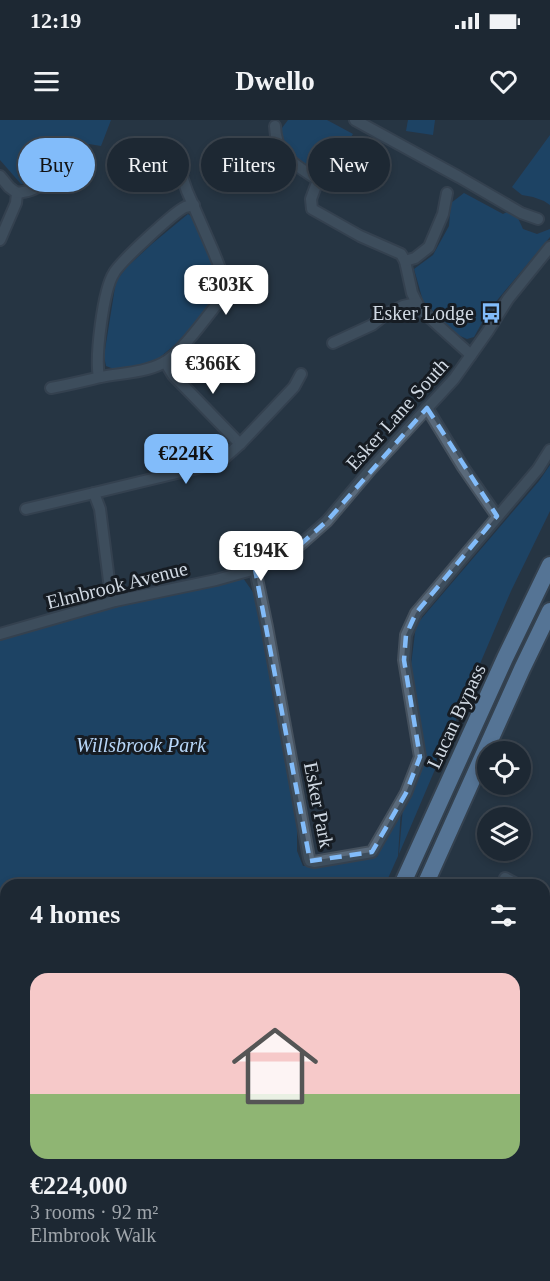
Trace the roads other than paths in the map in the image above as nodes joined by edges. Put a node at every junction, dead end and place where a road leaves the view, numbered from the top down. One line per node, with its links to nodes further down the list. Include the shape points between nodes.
1 (360, 121): 11 (street, via 520,213)
2 (275, 126): 3 (street, via 275,138 284,156)
3 (308, 173)
4 (0, 176): 8 (street)
5 (22, 192): 8 (street)
6 (188, 192): 10 (street)
7 (314, 192): 14 (street, via 312,210 401,254)
8 (17, 193): 12 (street)
9 (447, 193): 14 (street, via 444,214 429,247)
10 (194, 205): 18 (street, via 226,286 224,295 205,319); 20 (street, via 168,219 114,272 107,288 102,322)
11 (538, 219)
12 (0, 240)
13 (550, 247): 17 (street, Esker Lane South, via 508,299)
14 (405, 261): 15 (street)
15 (417, 303): 16 (street, via 402,306); 17 (street)
16 (333, 343)
17 (471, 355): 22 (street, Esker Lane South)
18 (165, 362): 20 (street); 23 (street, via 172,375)
19 (301, 374): 23 (street, via 294,387)
20 (99, 377): 21 (street)
21 (51, 388)
22 (427, 408): 27 (street); 29 (street, Esker Lane South, via 327,521 301,544)
23 (240, 444): 25 (street, via 210,465)
24 (550, 450): 27 (street, Esker Park)
25 (94, 493): 26 (street); 31 (street)
26 (26, 509)
27 (497, 516): 29 (street, Esker Park, via 416,613 406,634 404,660 420,757 406,793 372,852 310,861)
28 (550, 565): 34 (highway, Lucan Bypass)
29 (255, 569): 30 (street, Esker Lane South)
30 (242, 573): 31 (street, Elmbrook Avenue)
31 (115, 601): 33 (street, Elmbrook Avenue)
32 (550, 611): 35 (highway, Lucan Bypass)
33 (0, 634)
34 (405, 879)
35 (428, 879)

